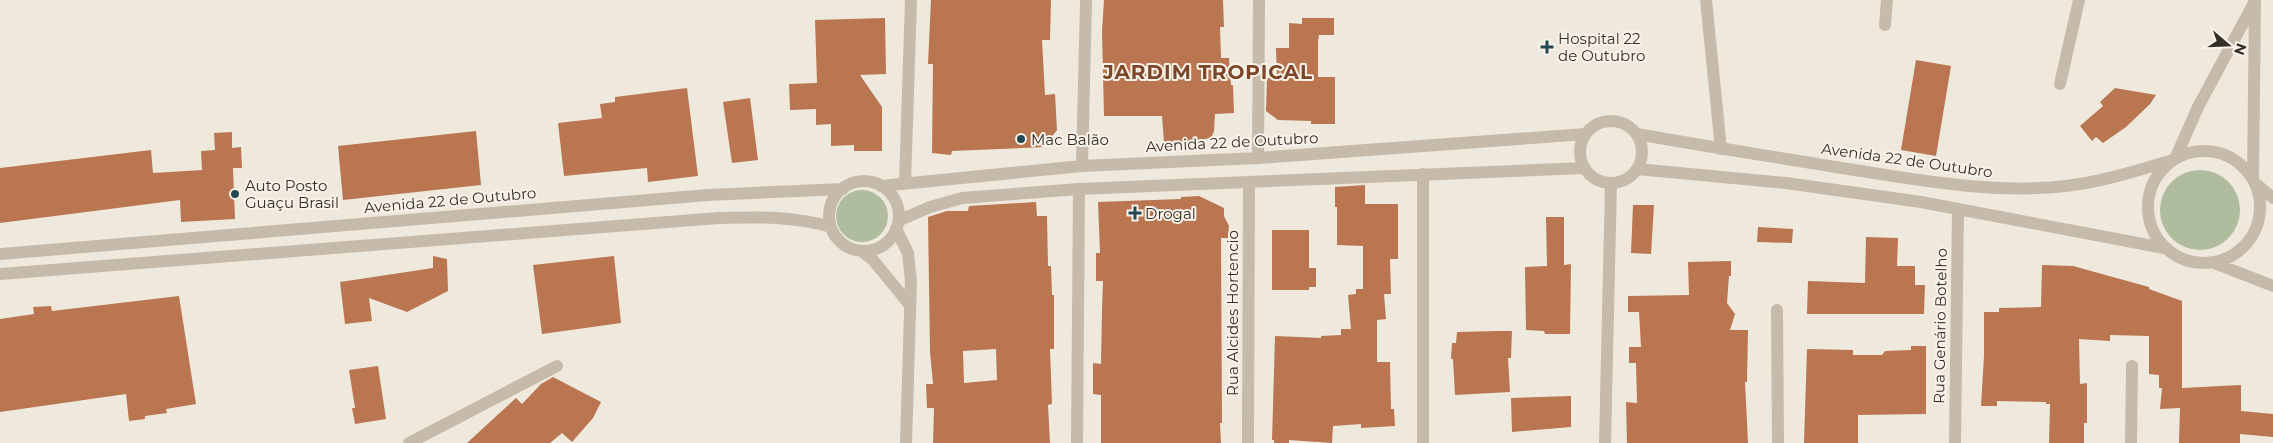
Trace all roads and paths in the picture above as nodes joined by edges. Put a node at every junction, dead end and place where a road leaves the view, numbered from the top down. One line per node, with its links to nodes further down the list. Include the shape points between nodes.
1 (911, 0): 20 (street)
2 (1086, 0): 15 (street)
3 (1259, 0): 13 (street)
4 (1706, 0): 12 (street)
5 (1887, 0): 8 (street)
6 (2079, 0): 9 (street)
7 (2256, 1): 14 (street, via 2198,107); 19 (street)
8 (1885, 25)
9 (2060, 84)
10 (1586, 134): 11 (street, Avenida 22 de Outubro, via 1598,124 1614,121); 13 (street, Avenida 22 de Outubro); 16 (street, via 1580,147)
11 (1637, 134): 12 (street, Avenida 22 de Outubro); 17 (street, via 1642,148)
12 (1721, 149): 14 (street, Avenida 22 de Outubro, via 1988,188 2067,186)
13 (1258, 158): 15 (street, Avenida 22 de Outubro)
14 (2174, 160): 19 (street, via 2199,151 2219,153 2238,162); 30 (street, via 2165,166 2153,183 2148,202 2153,232)
15 (1082, 166): 20 (street, Avenida 22 de Outubro)
16 (1584, 168): 18 (street); 22 (street, via 1599,181)
17 (1637, 168): 22 (street, via 1623,180); 27 (street, via 1786,183)
18 (1424, 174): 21 (street); 44 (street)
19 (2254, 181): 26 (street); 33 (street, via 2260,211 2256,229 2239,251)
20 (905, 183): 23 (street, Avenida 22 de Outubro)
21 (1249, 183): 25 (street); 43 (street, Rua Alcides Hortencio)
22 (1611, 183): 45 (street)
23 (881, 186): 24 (street, via 861,182); 28 (street, via 895,201 899,214)
24 (843, 189): 29 (street, via 831,206); 32 (street, Avenida 22 de Outubro, via 708,195)
25 (1079, 189): 28 (street, via 962,198 930,208); 42 (street)
26 (2273, 198)
27 (1958, 210): 30 (street); 47 (street, Rua Genário Botelho)
28 (897, 225): 31 (street, via 885,244 874,250); 36 (street, via 908,252)
29 (831, 227): 31 (street, via 840,242); 34 (street, via 786,217 719,218)
30 (2164, 248): 33 (street, via 2192,262)
31 (862, 251): 36 (street)
32 (0, 254)
33 (2214, 263): 35 (street)
34 (0, 274)
35 (2273, 286)
36 (910, 304): 41 (street)
37 (1777, 310): 46 (street)
38 (557, 366): 40 (street)
39 (2132, 366): 48 (street)
40 (409, 443)
41 (906, 443)
42 (1077, 443)
43 (1248, 443)
44 (1423, 443)
45 (1605, 443)
46 (1778, 443)
47 (1955, 443)
48 (2131, 443)

